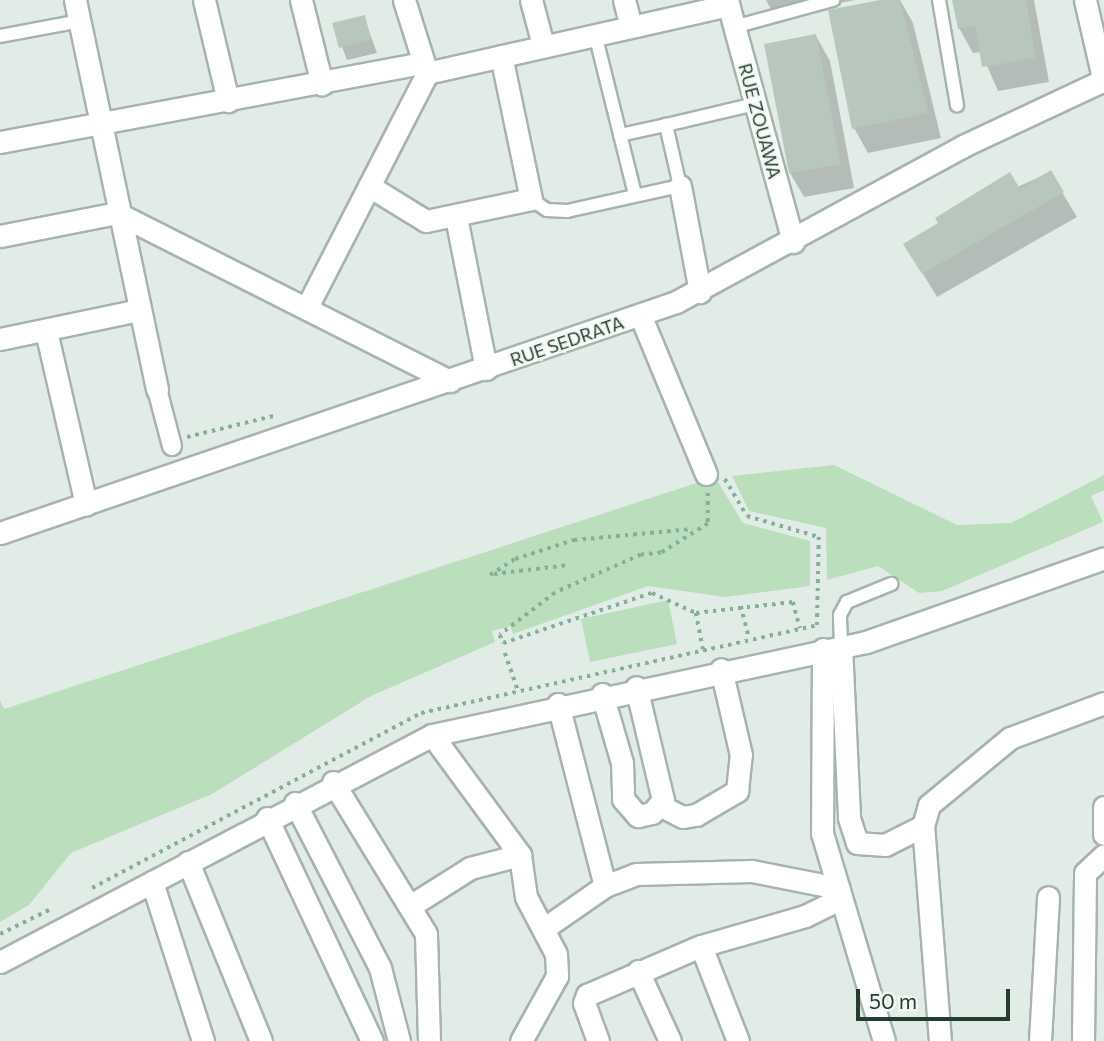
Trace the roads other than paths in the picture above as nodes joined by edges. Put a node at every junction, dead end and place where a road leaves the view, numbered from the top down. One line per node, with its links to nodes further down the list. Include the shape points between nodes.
1 (204, 0): 20 (street)
2 (301, 0): 19 (street)
3 (404, 0): 17 (street)
4 (530, 0): 15 (street)
5 (624, 0): 11 (street)
6 (833, 0): 12 (lane)
7 (939, 0): 22 (lane)
8 (1085, 0): 18 (street)
9 (728, 2): 11 (street); 12 (street, RUE ZOUAWA)
10 (77, 10): 14 (lane); 23 (street)
11 (631, 26): 13 (street)
12 (734, 27): 21 (street, RUE ZOUAWA)
13 (595, 34): 15 (street); 25 (lane)
14 (0, 36)
15 (543, 46): 16 (street)
16 (501, 56): 17 (street); 30 (street)
17 (424, 68): 19 (street); 27 (street)
18 (1104, 81): 34 (street, RUE SEDRATA, via 964,146)
19 (321, 84): 20 (street)
20 (228, 102): 23 (street)
21 (755, 104): 24 (lane); 34 (street, RUE ZOUAWA)
22 (957, 104)
23 (101, 124): 26 (street); 31 (street)
24 (666, 125): 25 (lane); 28 (lane)
25 (620, 135): 29 (lane)
26 (0, 142)
27 (369, 186): 32 (street, via 415,219); 36 (street)
28 (680, 186): 29 (lane); 35 (street)
29 (635, 195): 30 (lane, via 557,212)
30 (531, 199): 32 (street)
31 (117, 213): 33 (street); 36 (street); 37 (street)
32 (456, 217): 41 (street)
33 (0, 236)
34 (793, 242): 35 (street, RUE SEDRATA)
35 (700, 292): 38 (street, RUE SEDRATA)
36 (308, 305): 42 (street)
37 (139, 310): 39 (street); 43 (street)
38 (640, 317): 41 (street, RUE SEDRATA); 45 (street)
39 (46, 331): 40 (street); 46 (street)
40 (0, 339)
41 (486, 369): 42 (street, RUE SEDRATA)
42 (450, 381): 46 (street, RUE SEDRATA)
43 (157, 389): 44 (street)
44 (172, 443)
45 (716, 477)
46 (86, 504): 47 (street, RUE SEDRATA)
47 (0, 533)
48 (1104, 558): 50 (street, via 891,635)
49 (891, 584): 50 (lane, via 847,602)
50 (832, 648): 51 (street); 62 (street, via 849,818 856,843 884,845); 69 (street, via 822,833 835,858)
51 (722, 669): 52 (street); 59 (street, via 741,755 737,791 696,815 683,817)
52 (636, 687): 53 (street); 59 (street)
53 (602, 694): 55 (street); 59 (street, via 622,763 623,799 638,816)
54 (1104, 703): 62 (street, via 1010,738 929,805)
55 (558, 704): 56 (street); 68 (street)
56 (432, 735): 57 (street); 64 (street)
57 (333, 782): 58 (street); 71 (street)
58 (295, 803): 61 (street); 79 (street, via 380,968)
59 (663, 807)
60 (1104, 807): 63 (street)
61 (267, 818): 66 (street); 78 (street)
62 (923, 826): 86 (street)
63 (1104, 834)
64 (520, 855): 71 (street, via 470,868); 72 (street, via 526,897)
65 (1104, 855): 88 (street, via 1085,873)
66 (188, 862): 67 (street); 77 (street)
67 (152, 882): 74 (street); 76 (street)
68 (605, 886): 69 (street, via 636,874 752,871); 72 (street)
69 (839, 894): 73 (street, via 805,916); 85 (street)
70 (1048, 897): 87 (street)
71 (411, 906): 80 (street, via 426,934)
72 (545, 927): 81 (street, via 557,976)
73 (701, 946): 75 (street); 84 (street)
74 (0, 962)
75 (638, 971): 82 (street, via 587,995 584,1003); 83 (street)
76 (204, 1041)
77 (261, 1041)
78 (372, 1041)
79 (398, 1041)
80 (429, 1041)
81 (522, 1041)
82 (598, 1041)
83 (670, 1041)
84 (737, 1041)
85 (884, 1041)
86 (940, 1041)
87 (1040, 1041)
88 (1083, 1041)

